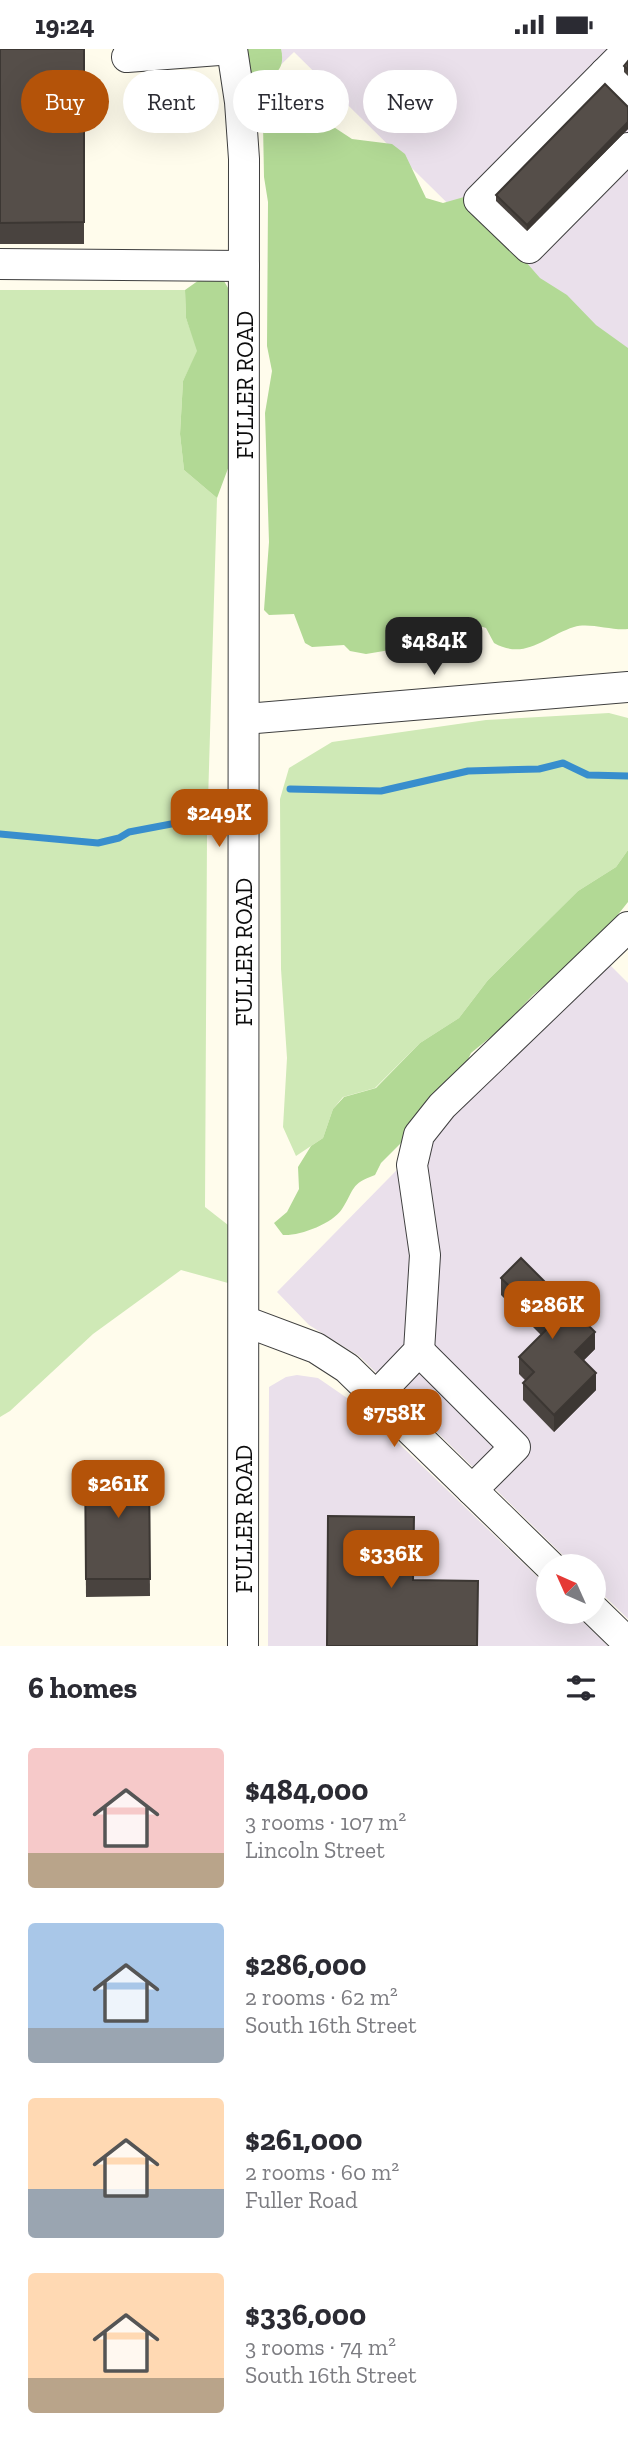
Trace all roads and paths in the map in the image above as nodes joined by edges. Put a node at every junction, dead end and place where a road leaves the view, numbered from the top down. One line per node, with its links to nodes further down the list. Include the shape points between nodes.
1 (232, 49): 3 (street); 8 (street, FULLER ROAD, via 244,159)
2 (628, 50): 4 (street)
3 (127, 57)
4 (605, 73): 5 (street); 6 (street, via 480,200 529,248)
5 (628, 95)
6 (628, 148)
7 (0, 264): 8 (street)
8 (244, 266): 10 (street, FULLER ROAD)
9 (628, 687): 10 (street)
10 (245, 719): 12 (street, FULLER ROAD)
11 (628, 927): 13 (street, via 442,1106 419,1135 412,1165 425,1255)
12 (244, 1321): 14 (street, via 316,1348 347,1368); 19 (street, FULLER ROAD)
13 (419, 1351): 14 (street); 15 (street, via 515,1447)
14 (376, 1396): 15 (street)
15 (472, 1490): 16 (street)
16 (538, 1554)
17 (606, 1622): 18 (street)
18 (628, 1643)
19 (243, 1646)

